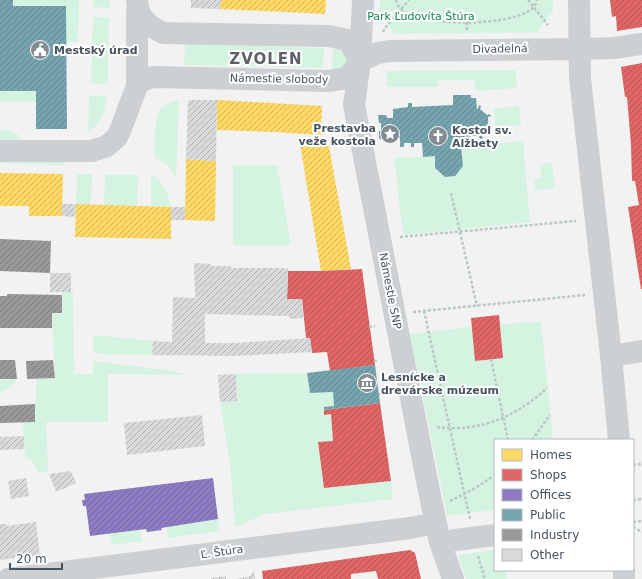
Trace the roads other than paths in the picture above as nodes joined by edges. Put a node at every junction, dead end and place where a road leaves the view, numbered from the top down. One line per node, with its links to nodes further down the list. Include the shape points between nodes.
1 (363, 0): 6 (street, Námestie SNP)
2 (579, 0): 5 (street)
3 (137, 6): 6 (street, via 148,25 163,33 329,36 348,40); 7 (street)
4 (642, 44): 5 (street, Divadelná)
5 (580, 49): 6 (street, Divadelná, via 389,50); 10 (street, via 580,78)
6 (360, 61): 7 (street, Námestie slobody, via 348,78 328,81 153,77); 12 (street, Námestie SNP, via 354,105)
7 (137, 86): 8 (street, via 117,137 107,146 92,151)
8 (0, 151)
9 (642, 351): 10 (street)
10 (611, 356): 11 (street)
11 (619, 439)
12 (440, 513): 13 (street, Ľ. Štúra, via 410,528); 15 (street, Námestie SNP)
13 (136, 571): 14 (street, Ľ. Štúra)
14 (8, 579)
15 (453, 579)

